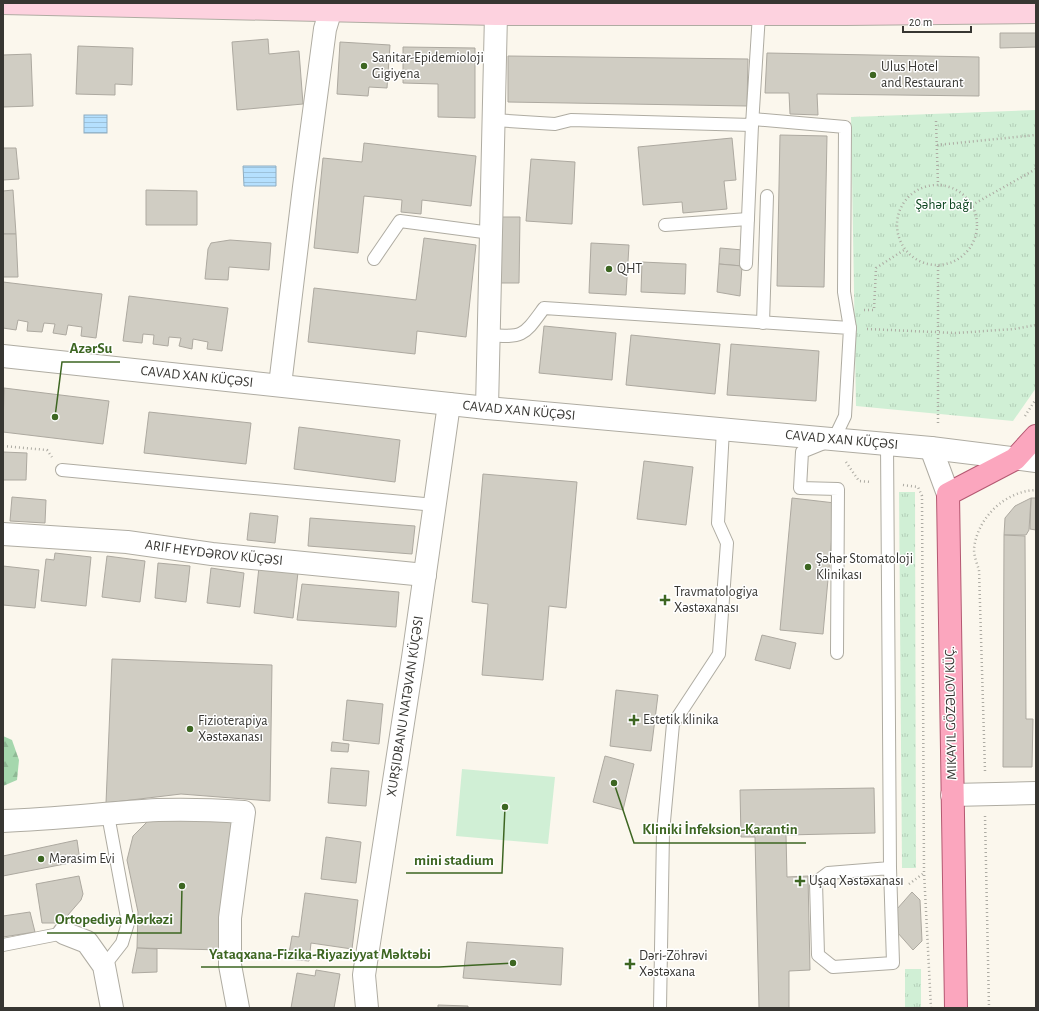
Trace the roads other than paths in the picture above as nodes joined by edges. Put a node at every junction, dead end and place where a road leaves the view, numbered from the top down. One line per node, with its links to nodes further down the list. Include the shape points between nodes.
1 (3, 3): 2 (main road)
2 (332, 6): 5 (main road); 19 (street, via 325,29)
3 (846, 9): 4 (main road); 6 (main road)
4 (1036, 12)
5 (496, 14): 6 (main road); 7 (street)
6 (759, 14): 8 (lane)
7 (494, 120): 8 (lane, via 555,124 571,120); 12 (street)
8 (752, 122): 10 (lane); 16 (lane, via 845,127 844,292)
9 (767, 196): 15 (lane)
10 (748, 219): 11 (lane); 14 (lane)
11 (665, 225)
12 (491, 233): 13 (lane, via 400,221); 17 (street)
13 (374, 259)
14 (746, 264)
15 (763, 323): 16 (lane); 17 (lane, via 544,308 527,331 513,337)
16 (850, 328): 25 (lane, via 845,416)
17 (489, 335): 21 (street)
18 (3, 356): 19 (street, CAVAD XAN KÜÇƏSI)
19 (280, 385): 20 (street, CAVAD XAN KÜÇƏSI)
20 (449, 404): 21 (street, CAVAD XAN KÜÇƏSI); 30 (street, XURŞIDBANU NATƏVAN KÜÇƏSI)
21 (487, 408): 22 (street, CAVAD XAN KÜÇƏSI)
22 (723, 429): 25 (street, CAVAD XAN KÜÇƏSI); 45 (lane, via 718,523 727,542 719,654 673,724 663,832)
23 (1036, 436): 27 (main road)
24 (934, 438): 26 (street, CAVAD XAN KÜÇƏSI); 27 (street, CAVAD XAN KÜÇƏSI); 29 (street)
25 (834, 439): 26 (street, CAVAD XAN KÜÇƏSI); 33 (lane, via 802,452 800,488 838,489)
26 (887, 444): 38 (lane)
27 (1026, 460): 29 (main road)
28 (62, 470): 30 (lane)
29 (948, 494): 35 (main road)
30 (435, 505): 32 (street, XURŞIDBANU NATƏVAN KÜÇƏSI)
31 (3, 534): 32 (street, ARIF HEYDƏROV KÜÇƏSI, via 127,542 212,554)
32 (425, 575): 44 (street, XURŞIDBANU NATƏVAN KÜÇƏSI, via 364,975)
33 (837, 653)
34 (1036, 793): 35 (street)
35 (952, 795): 46 (main road)
36 (108, 815): 37 (street); 41 (lane, via 128,923 122,943); 43 (street, via 166,810 244,812 230,918 230,965)
37 (3, 821)
38 (890, 868): 38 (lane, via 893,963 833,967 818,955 816,882 828,873)
39 (64, 933): 40 (lane); 41 (street, via 87,942)
40 (3, 945)
41 (104, 966): 42 (street)
42 (112, 1008)
43 (238, 1008)
44 (367, 1008)
45 (660, 1008)
46 (956, 1008)

